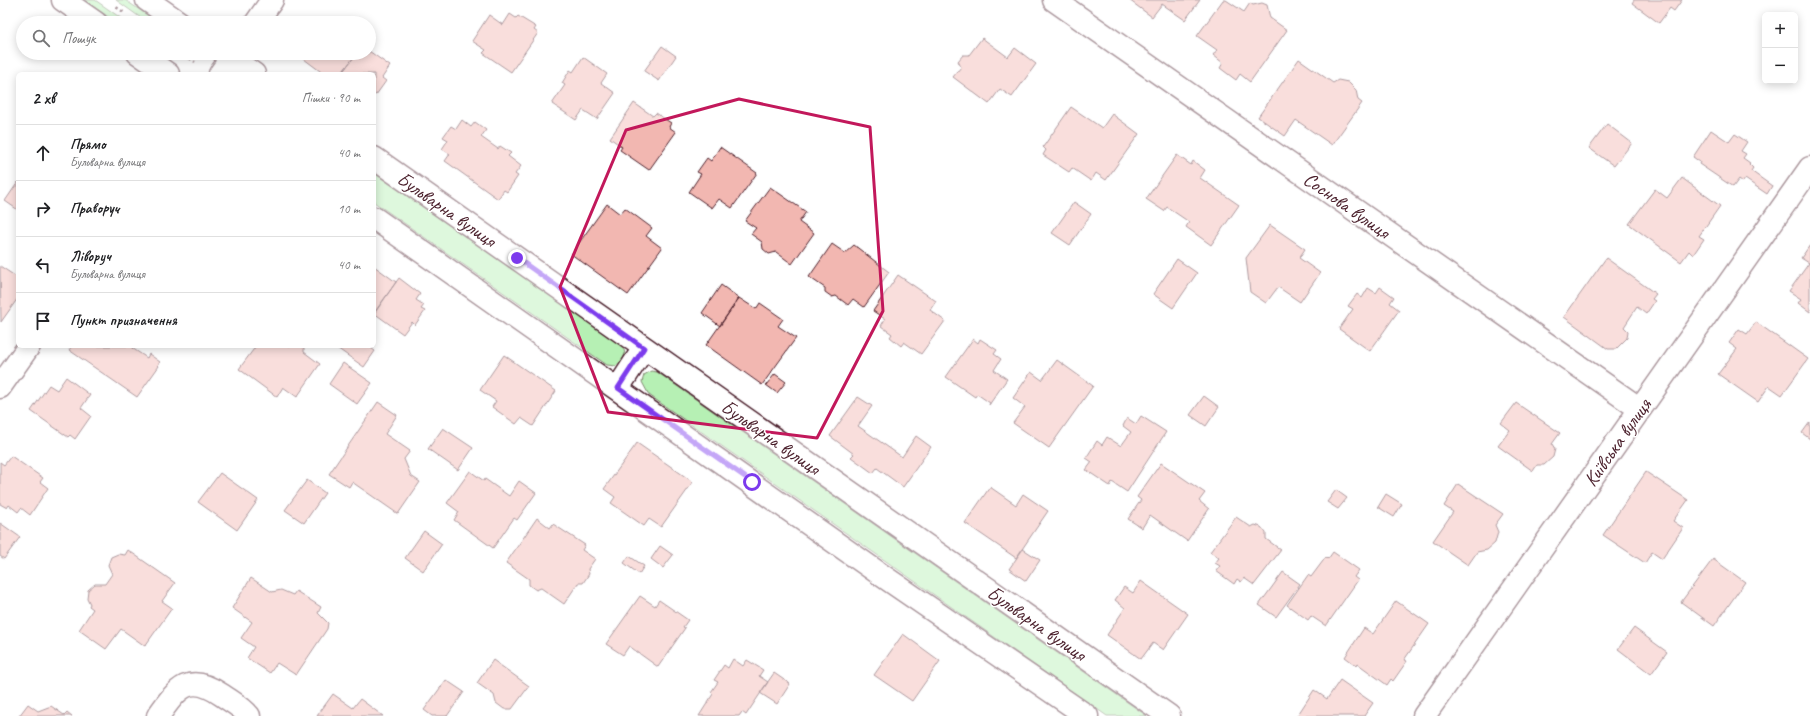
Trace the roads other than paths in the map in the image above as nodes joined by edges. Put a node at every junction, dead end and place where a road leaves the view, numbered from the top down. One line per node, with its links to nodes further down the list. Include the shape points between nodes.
1 (63, 0): 5 (street)
2 (147, 0): 6 (street)
3 (272, 0): 7 (street)
4 (1054, 0): 19 (street, Соснова вулиця)
5 (86, 16)
6 (170, 16)
7 (261, 16)
8 (148, 60): 10 (street)
9 (227, 60): 11 (street)
10 (165, 72)
11 (250, 72)
12 (376, 159): 16 (street, Бульварна вулиця)
13 (1810, 168): 19 (street, Київська вулиця)
14 (376, 219): 18 (street)
15 (28, 348): 17 (street)
16 (644, 348): 18 (street); 23 (street, Бульварна вулиця)
17 (0, 387)
18 (618, 388): 22 (street)
19 (1640, 409): 24 (street, Київська вулиця)
20 (158, 716): 21 (street, via 173,694 192,683 212,688)
21 (250, 716)
22 (1086, 716)
23 (1169, 716)
24 (1424, 716)

